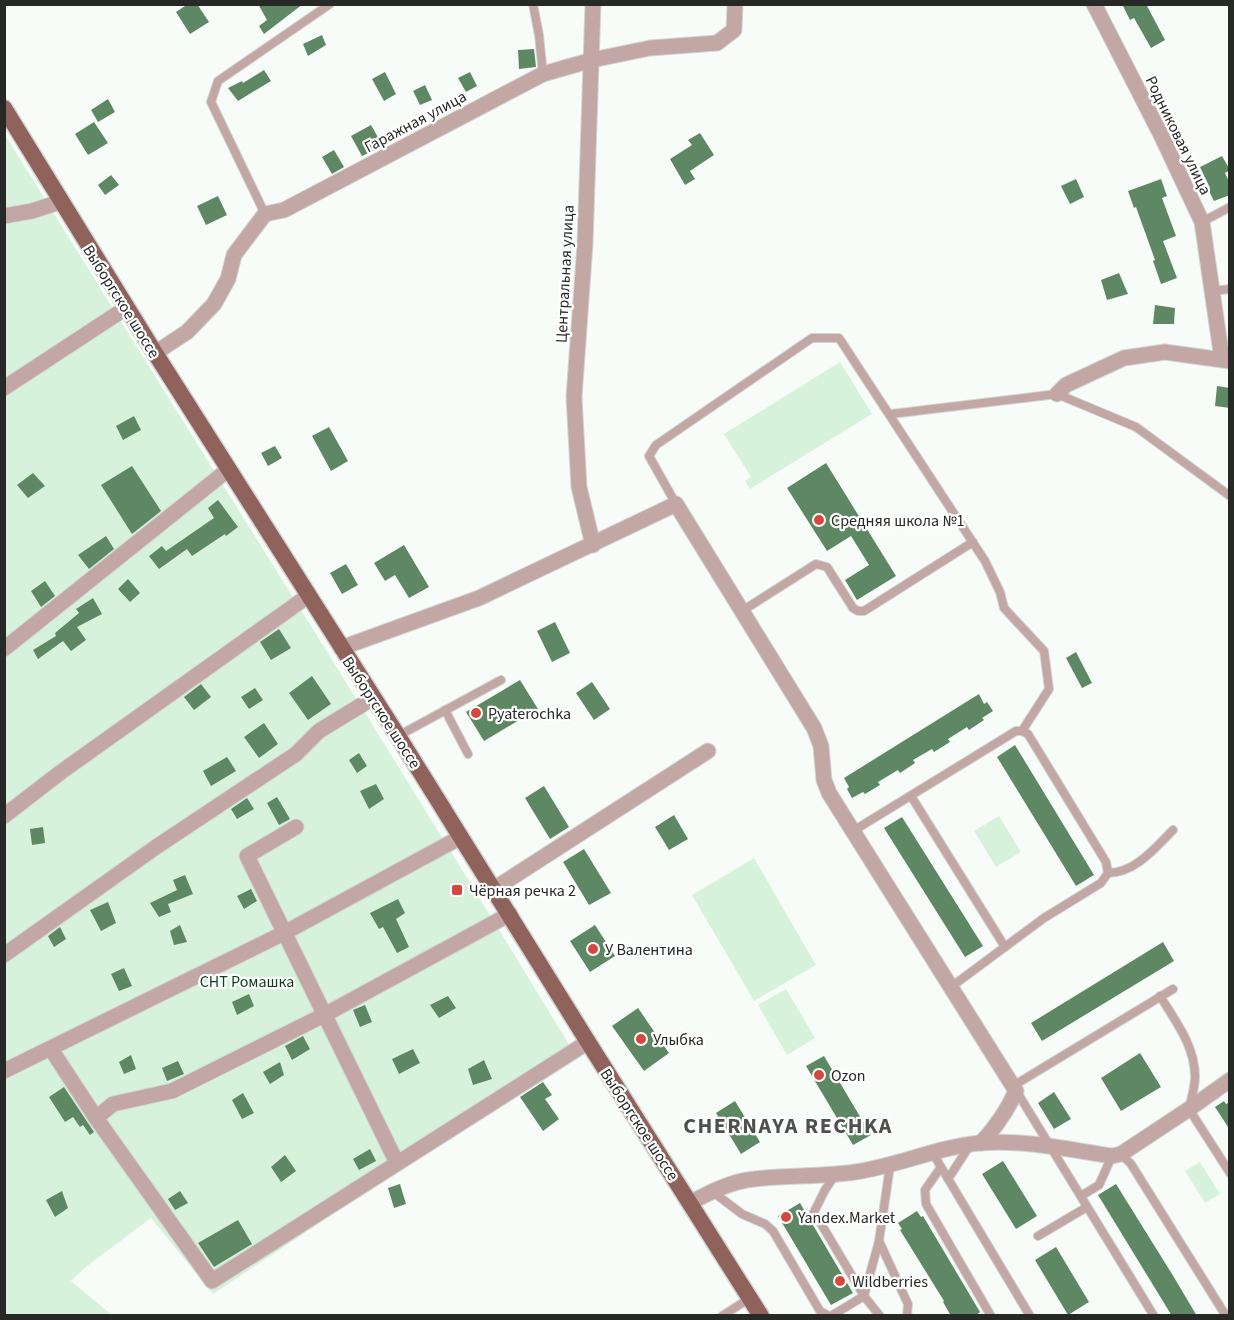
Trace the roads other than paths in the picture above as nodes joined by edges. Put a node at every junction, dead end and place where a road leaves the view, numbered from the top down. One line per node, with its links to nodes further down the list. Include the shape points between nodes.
1 (330, 4): 11 (lane, via 218,81 211,102)
2 (533, 4): 7 (lane)
3 (593, 4): 6 (street, Центральная улица)
4 (735, 4): 6 (street, Гаражная улица, via 734,30 717,43 650,48)
5 (1094, 4): 13 (street, Родниковая улица)
6 (592, 60): 7 (street, Гаражная улица); 26 (street, Центральная улица, via 574,397 579,487)
7 (543, 74): 11 (street, Гаражная улица, via 284,210)
8 (4, 108): 9 (main road, Выборгское шоссе)
9 (60, 202): 12 (street); 16 (main road, Выборгское шоссе)
10 (1230, 207): 13 (lane)
11 (265, 214): 17 (street, via 234,255 228,279 214,304 187,332)
12 (4, 216)
13 (1202, 222): 15 (street, Родниковая улица)
14 (1230, 289): 15 (lane)
15 (1212, 291): 18 (street, Родниковая улица)
16 (126, 308): 17 (main road, Выборгское шоссе); 19 (street)
17 (154, 353): 22 (main road, Выборгское шоссе)
18 (1226, 360): 20 (street, via 1165,352 1124,358 1066,385)
19 (4, 388)
20 (1057, 394): 21 (lane); 23 (lane, via 1136,427)
21 (891, 414): 24 (lane, via 839,338 812,338 656,445 649,456); 25 (lane)
22 (229, 469): 27 (main road, Выборгское шоссе); 30 (street)
23 (1230, 496)
24 (676, 504): 26 (street); 28 (street)
25 (973, 542): 28 (lane, via 864,611 853,608 827,567 816,564); 34 (lane, via 1004,608 1044,651 1049,689)
26 (593, 544): 29 (street, via 479,598)
27 (308, 596): 29 (main road, Выборгское шоссе); 39 (street)
28 (742, 611): 42 (street, via 814,728 821,746 824,780)
29 (341, 648): 32 (main road, Выборгское шоссе)
30 (4, 650)
31 (501, 680): 33 (lane)
32 (373, 698): 35 (main road, Выборгское шоссе); 49 (street, via 319,731 296,754 156,847)
33 (445, 710): 35 (lane); 37 (lane)
34 (1022, 731): 38 (lane, via 1016,731); 44 (lane, via 1028,734 1103,857)
35 (398, 736): 43 (main road, Выборгское шоссе)
36 (708, 751): 45 (street)
37 (468, 753)
38 (910, 796): 42 (lane); 48 (lane)
39 (4, 816)
40 (296, 827): 47 (street, via 247,856)
41 (1173, 830): 44 (lane, via 1148,856 1120,873)
42 (853, 831): 50 (street)
43 (461, 837): 45 (main road, Выборгское шоссе); 47 (street)
44 (1108, 873): 48 (lane, via 1101,883)
45 (494, 889): 46 (main road, Выборгское шоссе)
46 (510, 914): 53 (street); 54 (main road, Выборгское шоссе)
47 (284, 933): 53 (street); 55 (street)
48 (1005, 947): 50 (lane)
49 (4, 956)
50 (951, 987): 58 (street)
51 (1173, 989): 52 (lane)
52 (1160, 996): 58 (lane); 59 (lane, via 1190,1045 1194,1059)
53 (326, 1014): 60 (street, via 172,1091 113,1104); 65 (street)
54 (588, 1042): 65 (street); 73 (main road, Выборгское шоссе)
55 (51, 1049): 56 (street); 60 (street)
56 (4, 1071)
57 (1230, 1080): 59 (street)
58 (1014, 1088): 61 (street, via 1008,1108 994,1130); 62 (lane)
59 (1190, 1109): 64 (street); 68 (lane)
60 (96, 1118): 65 (street, via 212,1281)
61 (975, 1144): 62 (street); 63 (street); 70 (lane)
62 (1051, 1147): 64 (street); 72 (lane)
63 (932, 1152): 66 (street); 67 (lane)
64 (1117, 1155): 72 (lane, via 1099,1185); 87 (lane, via 1131,1164)
65 (397, 1163)
66 (890, 1166): 69 (street); 76 (lane)
67 (941, 1167): 70 (lane); 84 (lane, via 925,1190 926,1204)
68 (1230, 1173)
69 (836, 1174): 71 (street, via 753,1179); 77 (lane, via 814,1212)
70 (948, 1179): 85 (lane)
71 (711, 1191): 73 (street); 81 (lane, via 773,1231 820,1311)
72 (1081, 1196): 74 (lane)
73 (690, 1203): 78 (main road, Выборгское шоссе)
74 (1087, 1207): 75 (lane); 86 (lane)
75 (1038, 1236)
76 (879, 1241): 77 (lane); 83 (lane, via 908,1304)
77 (864, 1296): 81 (lane); 82 (lane)
78 (750, 1298): 79 (lane); 80 (main road, Выборгское шоссе)
79 (722, 1316)
80 (761, 1316)
81 (830, 1316)
82 (880, 1316)
83 (907, 1316)
84 (991, 1316)
85 (1030, 1316)
86 (1154, 1316)
87 (1226, 1316)

